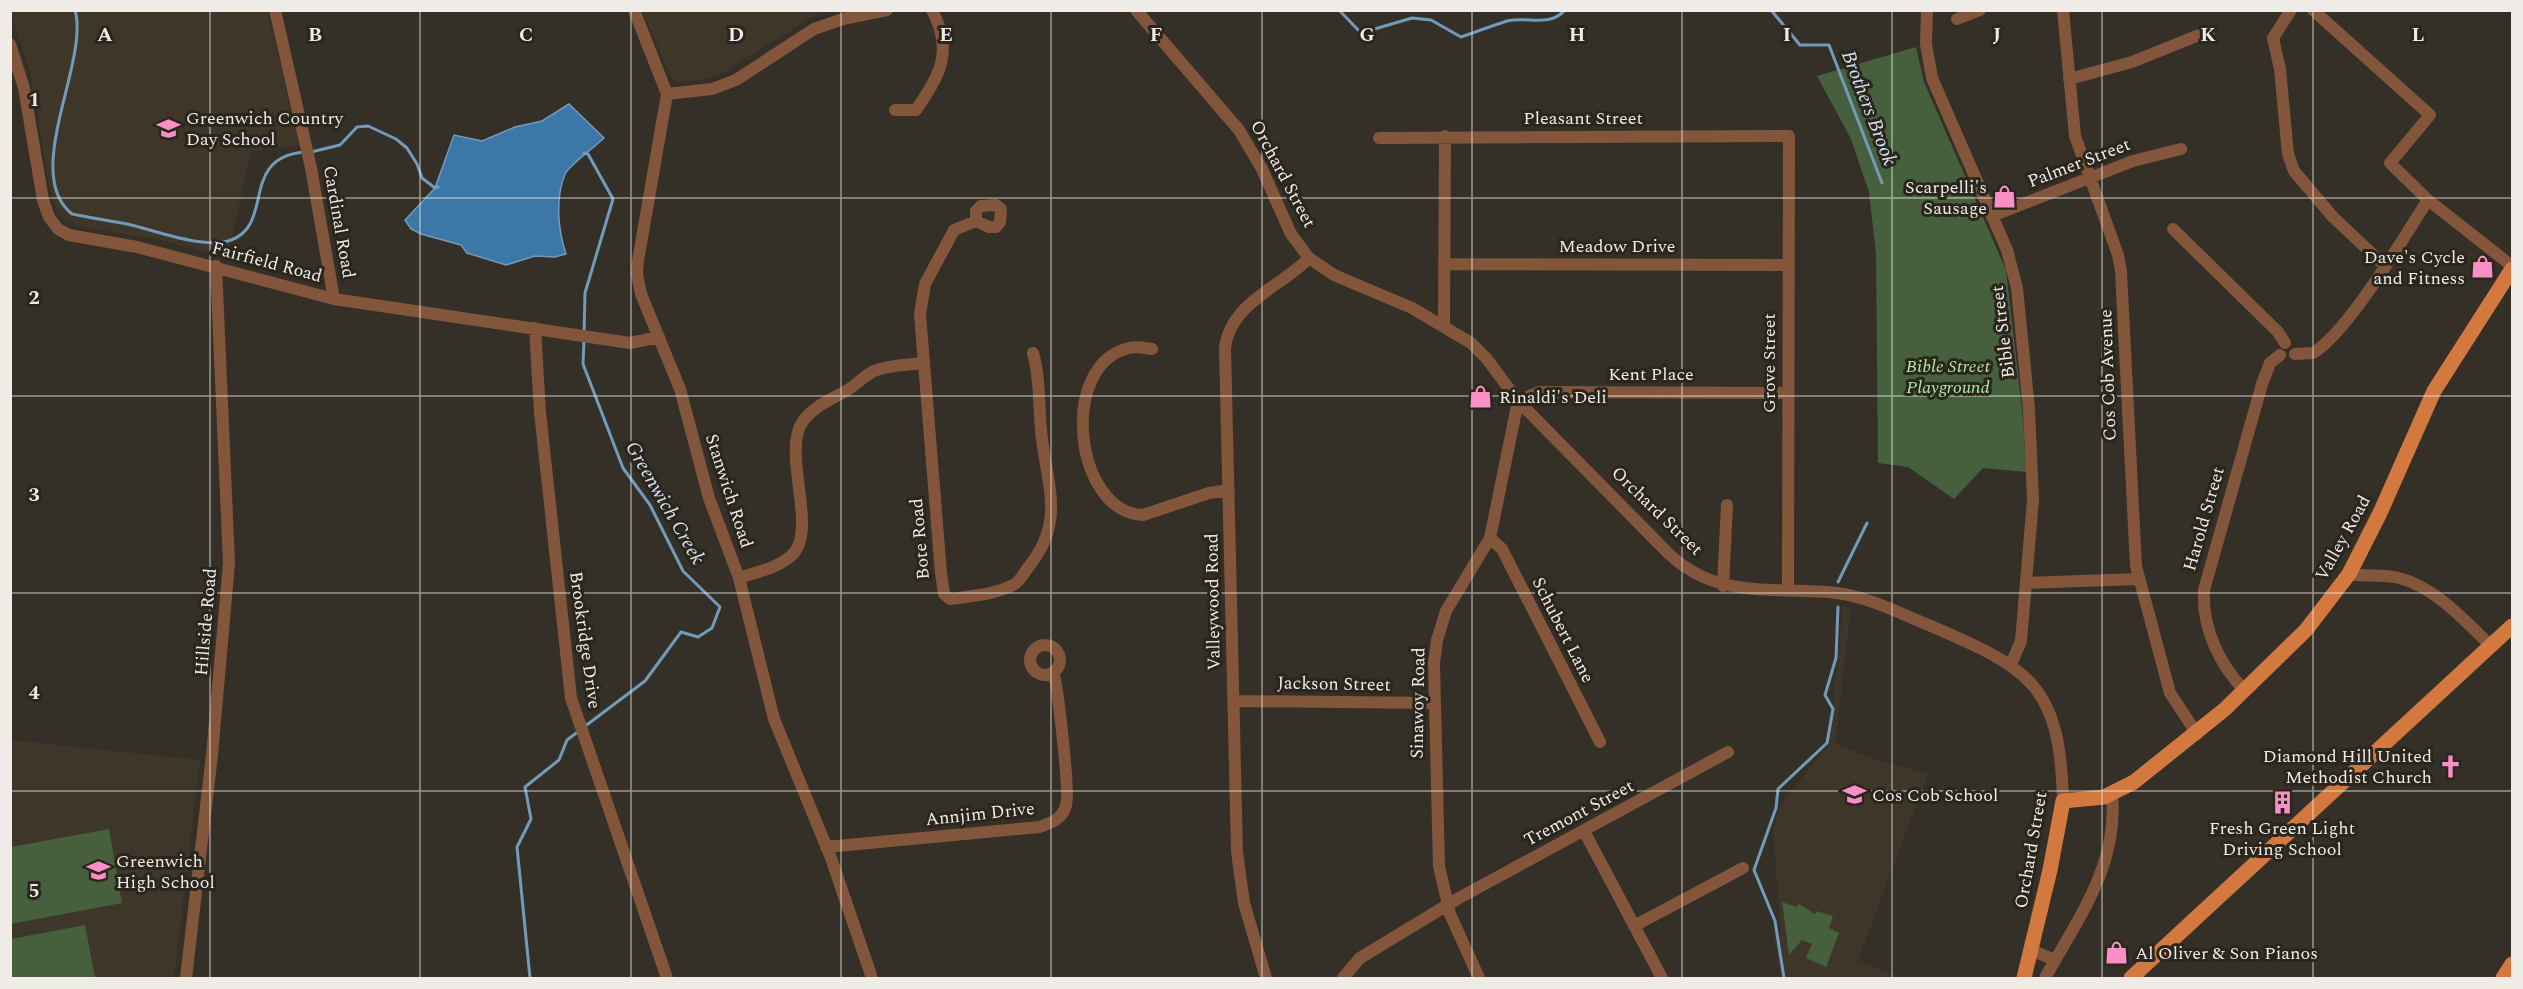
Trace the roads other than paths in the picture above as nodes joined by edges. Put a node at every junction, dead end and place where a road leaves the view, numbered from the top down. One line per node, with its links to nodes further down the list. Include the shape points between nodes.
1 (275, 10): 32 (street, Cardinal Road, via 308,153)
2 (634, 10): 15 (street)
3 (887, 10): 15 (street, via 814,29 736,80 712,89)
4 (932, 10): 16 (street, via 943,38 942,67 916,110)
5 (1136, 10): 26 (street, Orchard Street, via 1239,130 1262,169 1291,234)
6 (1927, 10): 23 (street, Bible Street, via 1926,44 1932,78)
7 (1980, 10): 11 (street)
8 (2063, 10): 14 (street, Cos Cob Avenue)
9 (2291, 10): 29 (street, via 2273,38 2291,164 2332,217)
10 (2313, 10): 22 (street, via 2430,115 2390,163)
11 (1957, 19)
12 (2209, 31): 14 (street, via 2132,62)
13 (10, 44): 30 (street, Fairfield Road, via 24,88 43,200 58,228 69,235)
14 (2069, 79): 21 (street, Cos Cob Avenue, via 2075,136)
15 (667, 94): 35 (street, Stanwich Road, via 637,268 639,286)
16 (895, 110)
17 (1445, 136): 18 (street, Pleasant Street); 19 (street, Pleasant Street); 27 (street)
18 (1788, 136): 28 (street, Grove Street)
19 (1378, 138)
20 (2181, 149): 21 (street, Palmer Street, via 2133,161)
21 (2090, 178): 23 (street, Palmer Street); 47 (street, Cos Cob Avenue, via 2118,255 2123,287 2132,512)
22 (2428, 200): 29 (street); 31 (street)
23 (1992, 216): 48 (street, Bible Street, via 2015,277 2025,361 2033,482)
24 (976, 221): 39 (street, Bote Road, via 954,230 925,284 920,314)
25 (2173, 230): 37 (street, via 2278,332)
26 (1309, 258): 33 (street, Orchard Street, via 1334,275); 42 (street, Valleywood Road, via 1246,307 1226,338)
27 (1446, 264): 28 (street, Meadow Drive); 33 (street)
28 (1788, 265): 40 (street, Grove Street)
29 (2385, 265): 37 (street, via 2320,349 2288,359)
30 (216, 266): 32 (street, Fairfield Road); 71 (street, Hillside Road, via 229,563)
31 (2512, 268): 45 (main road, Valley Road, via 2434,391)
32 (334, 299): 34 (street, Fairfield Road)
33 (1444, 326): 41 (street, Orchard Street, via 1480,351)
34 (535, 328): 35 (street, Fairfield Road, via 635,343); 72 (street, Brookridge Drive, via 540,412 570,692)
35 (659, 337): 46 (street, Stanwich Road, via 680,389 709,498)
36 (1152, 348): 42 (street, via 1130,347 1112,356 1096,373 1086,392 1083,429 1095,479 1116,506 1134,515)
37 (2282, 349): 55 (street, Harold Street, via 2270,363 2262,384 2204,590 2205,613 2214,645)
38 (1033, 353): 39 (street, Bote Road, via 1051,495 1050,526 1033,561 1015,584 995,592 950,599 944,594 941,573)
39 (923, 363): 46 (street, via 873,372 802,422 796,451 800,542 781,563)
40 (1786, 393): 41 (street, Kent Place, via 1539,392); 50 (street, Grove Street)
41 (1518, 401): 44 (street, Sinawoy Road); 49 (street, Orchard Street, via 1676,561 1700,578)
42 (1229, 490): 56 (street, Valleywood Road)
43 (1727, 505): 49 (street)
44 (1490, 538): 57 (street, Sinawoy Road, via 1442,622 1434,663); 59 (street, Schubert Lane, via 1502,549)
45 (2349, 574): 52 (street, via 2412,582 2460,616); 55 (main road, Valley Road, via 2306,630)
46 (739, 578): 64 (street, Stanwich Road, via 777,726)
47 (2139, 579): 48 (street); 58 (street, Cos Cob Avenue, via 2170,693)
48 (2026, 583): 53 (street, Bible Street, via 2021,641)
49 (1723, 586): 50 (street, Orchard Street)
50 (1788, 591): 53 (street, Orchard Street, via 1837,593 1866,600)
51 (2512, 626): 52 (main road)
52 (2491, 646): 80 (main road)
53 (2011, 664): 62 (street, Orchard Street, via 2035,687 2049,712 2059,755)
54 (1053, 672): 64 (street, Annjim Drive, via 1058,691 1066,805 1056,822 1039,827)
55 (2245, 691): 58 (main road, Valley Road)
56 (1234, 701): 57 (street, Jackson Street); 74 (street, Valleywood Road, via 1240,879)
57 (1434, 703): 66 (street, Sinawoy Road, via 1437,852)
58 (2197, 734): 61 (main road, Valley Road)
59 (1600, 742)
60 (1728, 752): 63 (street, Tremont Street)
61 (2112, 795): 62 (main road, Valley Road); 69 (street, via 2111,837 2105,868)
62 (2062, 801): 68 (main road, Orchard Street)
63 (1584, 831): 66 (street, Tremont Street); 67 (street)
64 (826, 847): 73 (street, Stanwich Road)
65 (1743, 868): 67 (street)
66 (1448, 905): 75 (street, Tremont Street, via 1360,958); 76 (street, Sinawoy Road)
67 (1634, 926): 77 (street)
68 (2031, 950): 69 (street); 78 (main road, Orchard Street)
69 (2055, 960): 79 (street)
70 (2512, 964): 81 (main road)
71 (186, 978)
72 (667, 978)
73 (872, 978)
74 (1266, 978)
75 (1342, 978)
76 (1479, 978)
77 (1662, 978)
78 (2024, 978)
79 (2044, 978)
80 (2131, 978)
81 (2503, 978)

